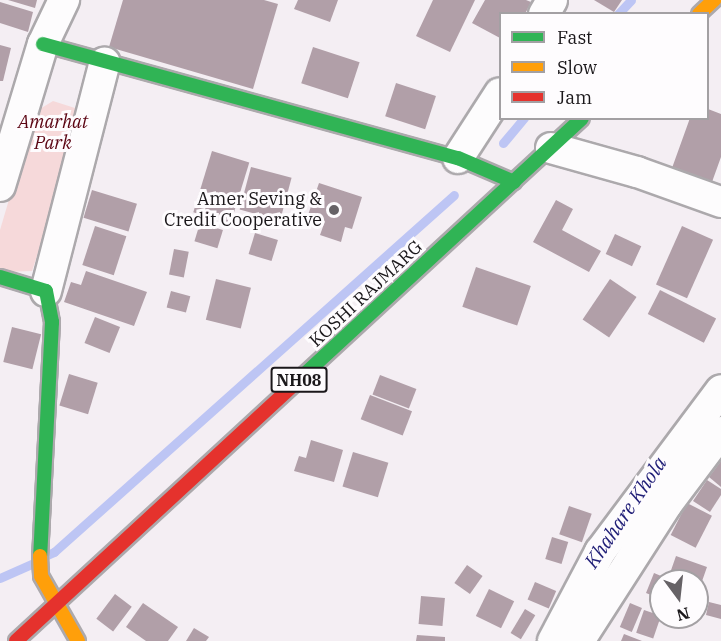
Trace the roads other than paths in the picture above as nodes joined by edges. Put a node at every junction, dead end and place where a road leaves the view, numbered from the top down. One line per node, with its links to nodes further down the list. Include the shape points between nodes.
1 (64, 0): 4 (street)
2 (714, 0): 3 (street)
3 (701, 12)
4 (43, 44): 5 (street); 11 (street)
5 (105, 62): 9 (street); 14 (street)
6 (499, 96): 9 (street)
7 (580, 120): 8 (street, KOSHI RAJMARG / NH08)
8 (551, 148): 10 (street, KOSHI RAJMARG / NH08); 12 (street, via 637,172)
9 (458, 158): 10 (street)
10 (514, 182): 17 (street, KOSHI RAJMARG / NH08)
11 (0, 186)
12 (721, 202)
13 (0, 277): 14 (street)
14 (46, 291): 17 (street, via 52,322 39,545 41,576)
15 (721, 390): 18 (street, via 600,552)
16 (721, 432): 18 (street)
17 (58, 602): 19 (street, KOSHI RAJMARG / NH08); 20 (street)
18 (583, 615): 21 (street)
19 (16, 641)
20 (78, 641)
21 (553, 641)

